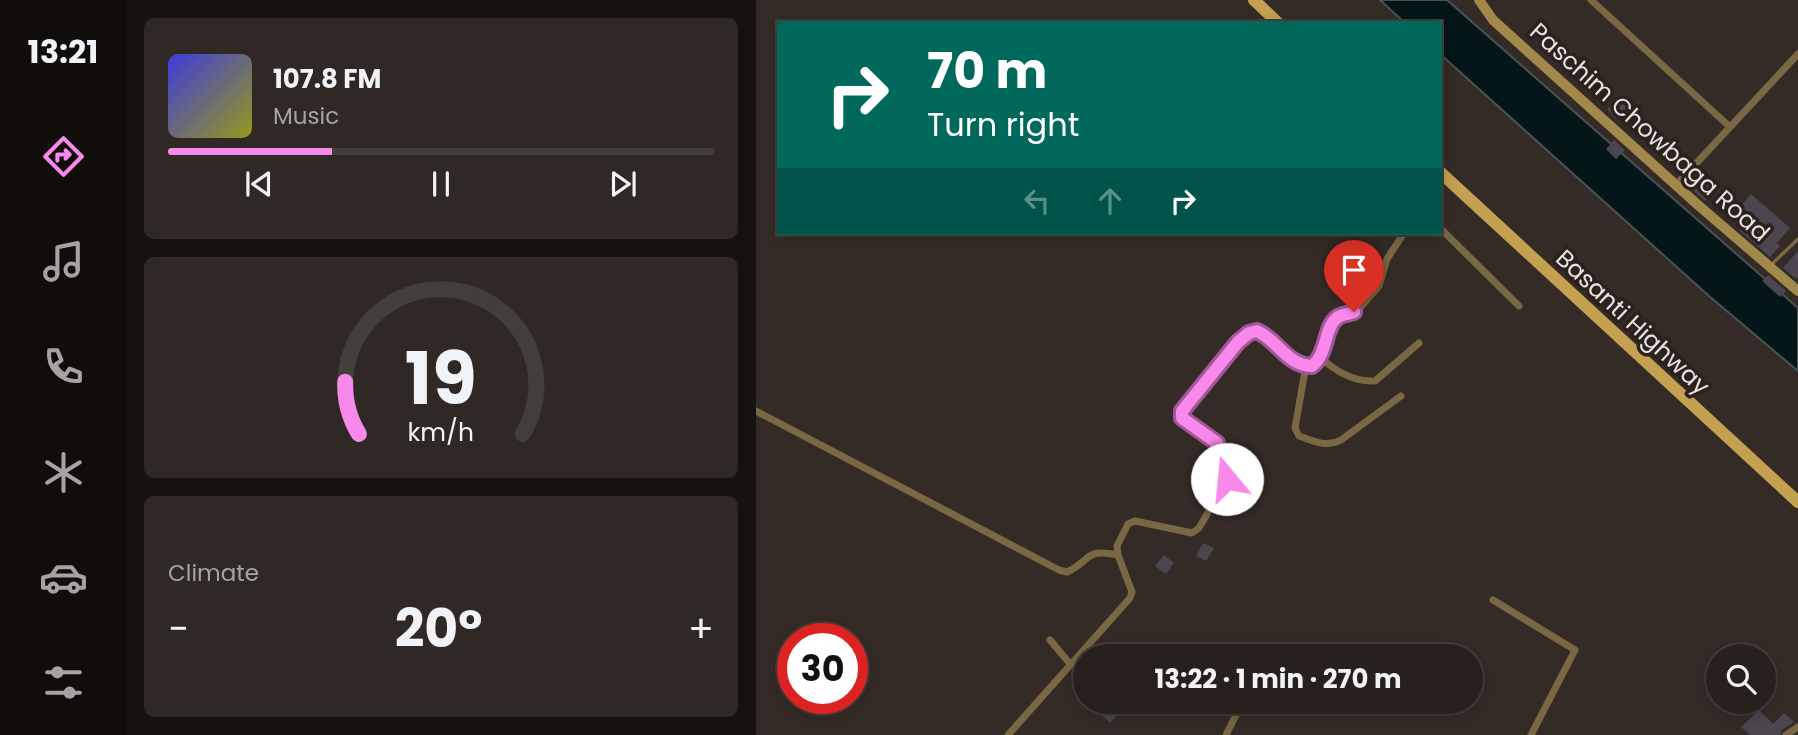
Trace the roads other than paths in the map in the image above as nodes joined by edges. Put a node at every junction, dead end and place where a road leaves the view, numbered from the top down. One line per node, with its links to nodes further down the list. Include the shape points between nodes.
1 (1254, 0): 4 (main road)
2 (1591, 0): 6 (street)
3 (1484, 3): 8 (street, Paschim Chowbaga Road, via 1493,20)
4 (1276, 21)
5 (1798, 54): 6 (street)
6 (1730, 127): 8 (street)
7 (1442, 178): 20 (main road, Basanti Highway)
8 (1677, 184): 12 (street, Paschim Chowbaga Road)
9 (1442, 230): 14 (street)
10 (1404, 235): 16 (street, via 1387,259 1379,286 1359,309 1334,321)
11 (1798, 239): 12 (lane)
12 (1770, 266): 13 (street, Paschim Chowbaga Road)
13 (1798, 291)
14 (1519, 306)
15 (1419, 343): 16 (street, via 1375,381 1342,373)
16 (1320, 357): 17 (street, via 1312,366)
17 (1302, 365): 18 (street, via 1295,428 1299,436 1320,443 1341,440); 21 (street, via 1257,331 1231,350 1182,411 1182,418 1217,443 1216,457 1227,475 1216,499 1196,531 1130,522 1119,540)
18 (1401, 396)
19 (756, 411): 21 (street, via 1059,570 1073,569 1090,553)
20 (1798, 502)
21 (1118, 555): 24 (street, via 1132,592 1130,598)
22 (1493, 600): 29 (street, via 1574,650)
23 (1050, 640): 24 (street)
24 (1071, 665): 27 (street)
25 (1236, 714): 28 (street)
26 (1798, 727): 30 (street)
27 (1008, 735)
28 (1226, 735)
29 (1531, 735)
30 (1786, 735)

